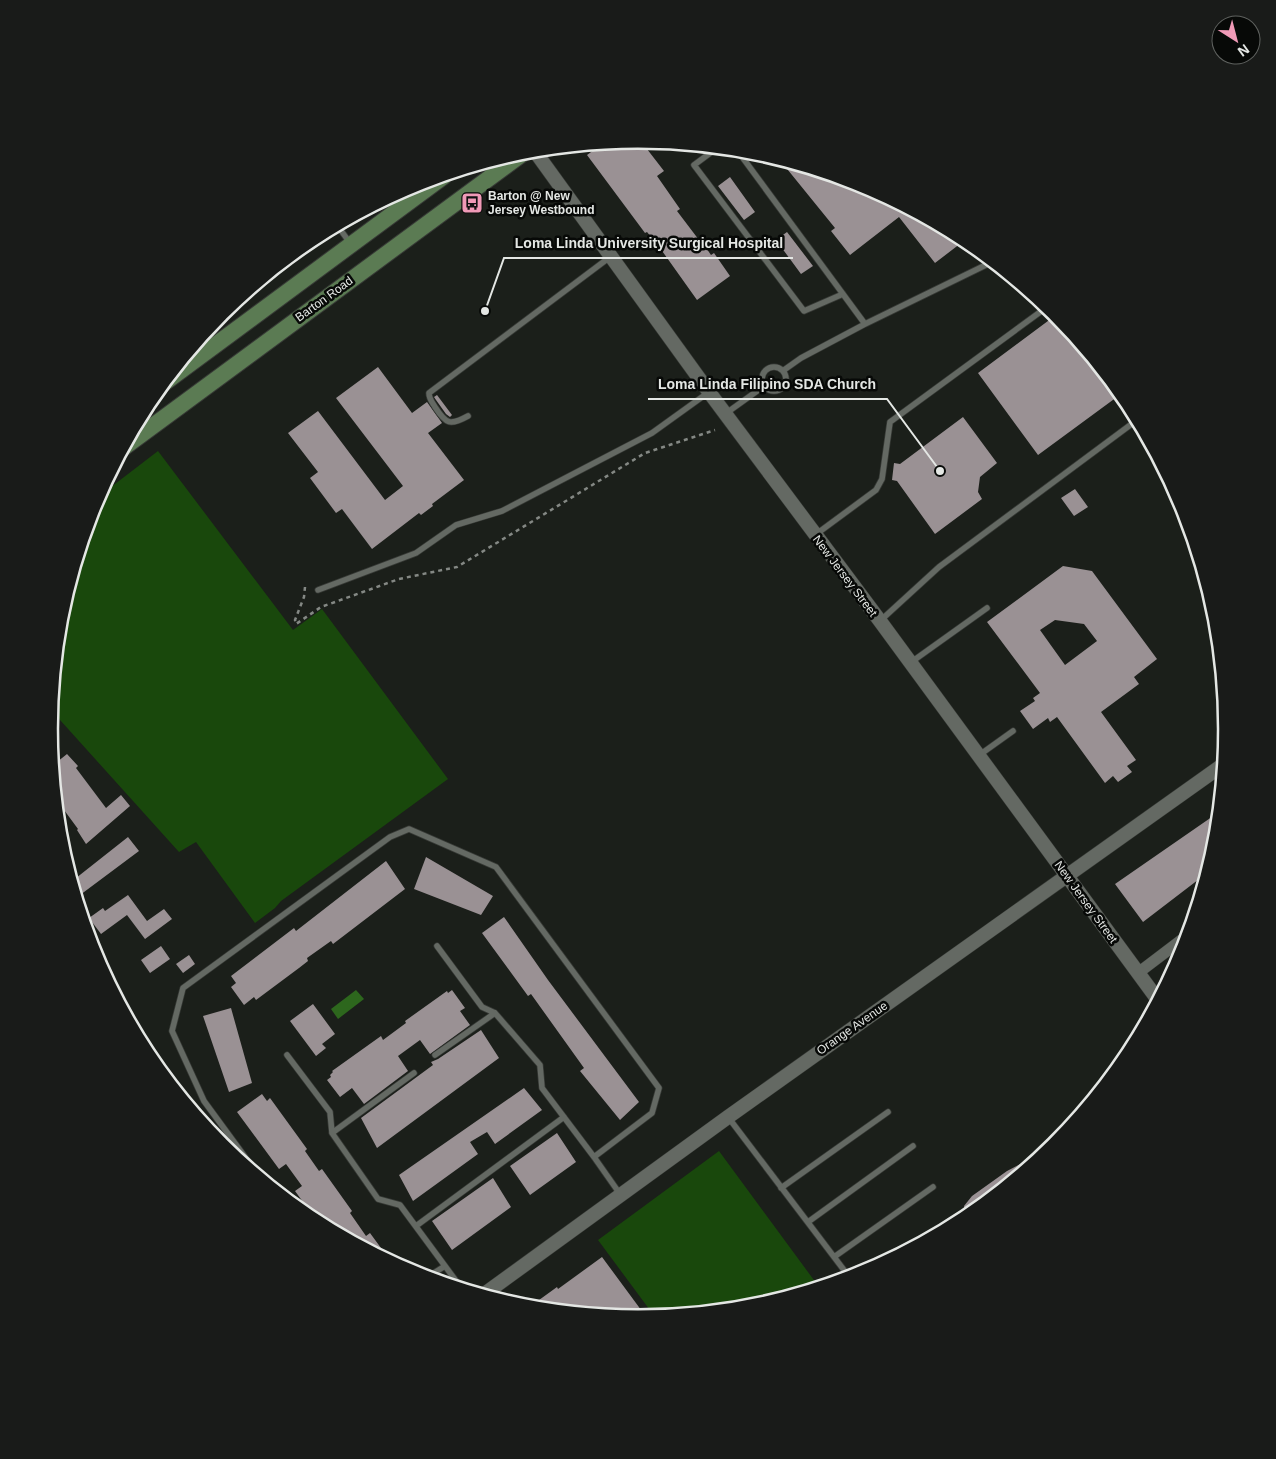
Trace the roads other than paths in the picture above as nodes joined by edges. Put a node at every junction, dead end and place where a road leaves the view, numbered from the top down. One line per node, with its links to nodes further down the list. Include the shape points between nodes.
1 (710, 154): 10 (lane, via 694,165 804,311)
2 (539, 158): 8 (street, New Jersey Street)
3 (743, 159): 10 (lane)
4 (508, 164): 20 (main road, Barton Road)
5 (426, 189): 7 (main road)
6 (341, 231): 7 (lane)
7 (351, 244): 13 (main road)
8 (610, 257): 16 (street, New Jersey Street); 18 (lane, via 428,393 442,418 448,422)
9 (986, 265): 12 (lane)
10 (843, 294): 12 (lane)
11 (1040, 311): 21 (lane, via 890,422 882,479 876,490)
12 (865, 324): 14 (lane)
13 (183, 369)
14 (784, 370): 15 (lane, via 774,367 765,370); 15 (lane, via 786,382 780,389 770,390)
15 (764, 386): 17 (lane)
16 (709, 392): 17 (street, New Jersey Street); 22 (lane, via 652,432 502,511 456,525 416,553)
17 (725, 414): 21 (street, New Jersey Street)
18 (468, 416)
19 (1132, 424): 24 (lane, via 939,567)
20 (135, 439)
21 (815, 536): 24 (street, New Jersey Street)
22 (318, 590)
23 (987, 608): 25 (lane)
24 (880, 621): 25 (street, New Jersey Street)
25 (910, 663): 27 (street, New Jersey Street)
26 (1013, 731): 27 (lane)
27 (978, 756): 29 (street, New Jersey Street)
28 (1217, 769): 29 (street, Orange Avenue)
29 (1067, 876): 32 (street, New Jersey Street); 40 (street, Orange Avenue)
30 (1178, 943): 32 (street)
31 (437, 946): 34 (lane, via 482,1007)
32 (1138, 973): 33 (street, New Jersey Street)
33 (1154, 995)
34 (495, 1013): 35 (lane); 39 (lane, via 540,1065 542,1088)
35 (435, 1054)
36 (287, 1055): 41 (lane, via 330,1112)
37 (414, 1073): 41 (lane)
38 (888, 1112): 46 (lane)
39 (564, 1117): 44 (lane); 49 (lane)
40 (728, 1117): 46 (lane); 47 (street, Orange Avenue)
41 (332, 1133): 49 (lane, via 378,1199 400,1204)
42 (912, 1146): 48 (lane)
43 (244, 1155): 44 (lane, via 204,1101 172,1030 183,988 390,837 409,829 496,867 659,1088 652,1113)
44 (594, 1157): 47 (lane)
45 (933, 1187): 50 (lane)
46 (781, 1188): 48 (lane)
47 (620, 1194): 55 (street, Orange Avenue)
48 (808, 1222): 50 (lane)
49 (416, 1226): 51 (lane)
50 (834, 1257): 52 (lane)
51 (445, 1266): 53 (lane); 54 (lane)
52 (845, 1272)
53 (434, 1273)
54 (456, 1280)
55 (489, 1290)

